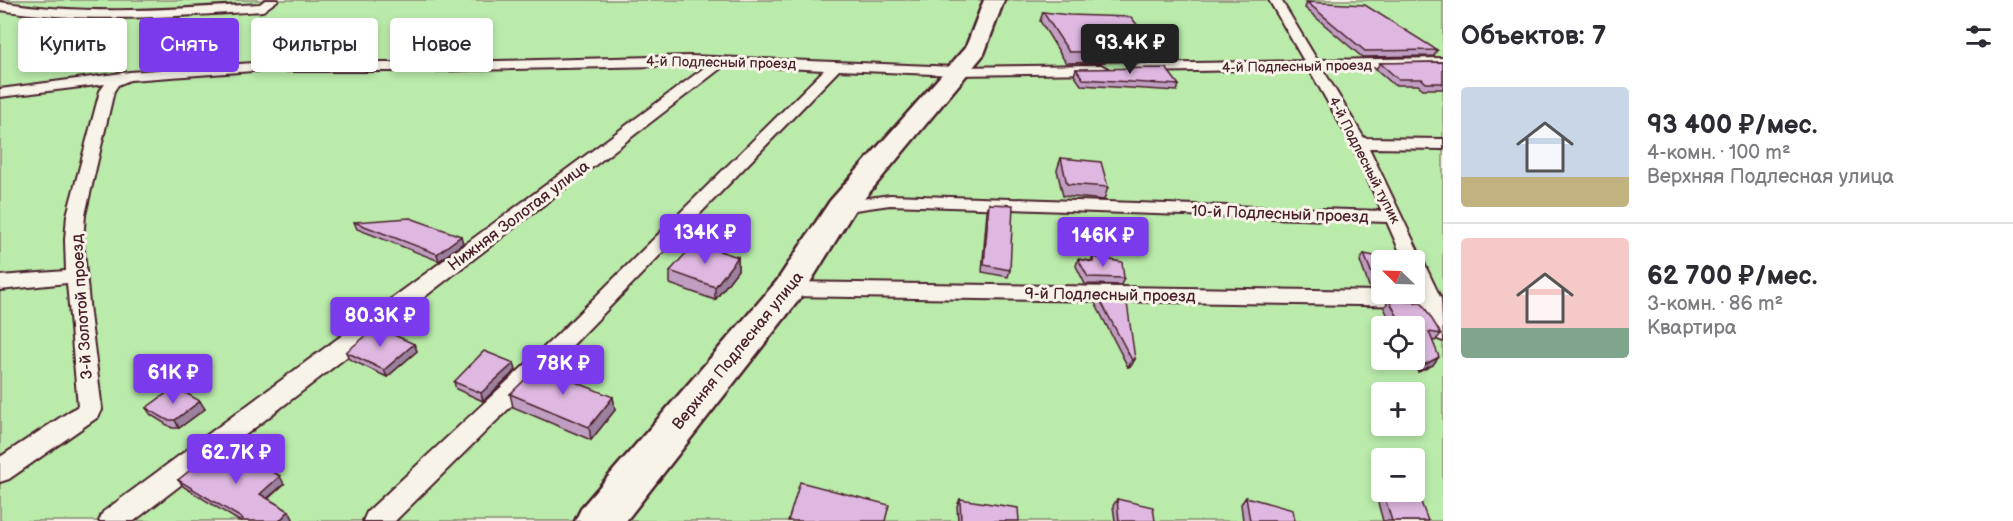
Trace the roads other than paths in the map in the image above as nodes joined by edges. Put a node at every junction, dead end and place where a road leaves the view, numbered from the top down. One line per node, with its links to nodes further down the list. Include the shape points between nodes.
1 (273, 0): 4 (lane, via 262,7 149,13 65,14)
2 (994, 0): 9 (street, Верхняя Подлесная улица, via 976,50)
3 (1275, 0): 8 (lane, 4-й Подлесный тупик)
4 (0, 6)
5 (722, 61): 7 (lane, 4-й Подлесный проезд); 10 (lane, 4-й Подлесный проезд, via 422,68 253,67); 24 (lane, Нижняя Золотая улица)
6 (1443, 62): 8 (lane, 4-й Подлесный проезд)
7 (836, 65): 9 (lane, 4-й Подлесный проезд); 25 (lane, via 563,342)
8 (1315, 66): 9 (lane, 4-й Подлесный проезд); 12 (lane, 4-й Подлесный тупик)
9 (956, 71): 14 (street, Верхняя Подлесная улица)
10 (130, 76): 11 (lane, 4-й Подлесный проезд); 17 (lane, 3-й Золотой проезд, via 113,82 107,91 97,128 76,215)
11 (0, 93)
12 (1359, 143): 13 (lane); 15 (lane, 4-й Подлесный тупик)
13 (1443, 144)
14 (841, 207): 15 (lane, 10-й Подлесный проезд, via 890,200); 20 (street, Верхняя Подлесная улица)
15 (1395, 217): 16 (lane, 4-й Подлесный тупик)
16 (1409, 250)
17 (77, 276): 18 (lane); 23 (lane, 3-й Золотой проезд, via 90,410)
18 (0, 283)
19 (1425, 286): 21 (lane, 4-й Подлесный тупик)
20 (789, 289): 21 (lane, 9-й Подлесный проезд); 26 (street, Верхняя Подлесная улица)
21 (1431, 299): 22 (lane, 4-й Подлесный тупик)
22 (1443, 333)
23 (0, 471)
24 (113, 521)
25 (377, 521)
26 (598, 521)

